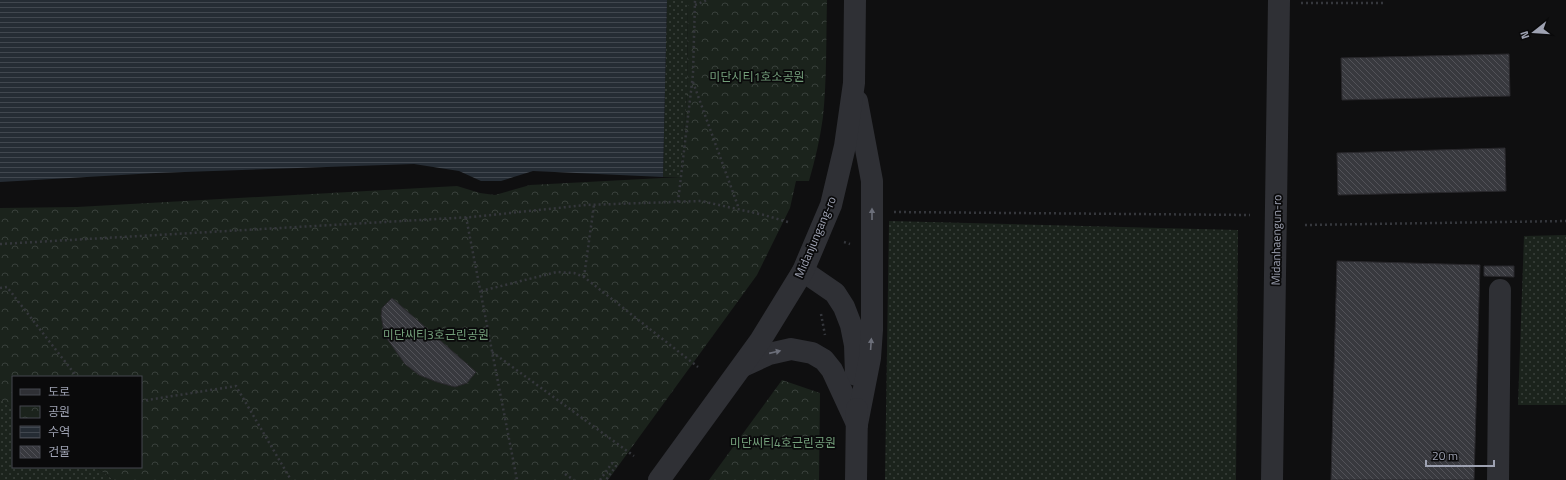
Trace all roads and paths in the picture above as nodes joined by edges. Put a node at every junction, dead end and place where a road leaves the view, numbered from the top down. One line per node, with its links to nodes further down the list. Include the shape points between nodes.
1 (695, 0): 6 (path)
2 (707, 0): 6 (path)
3 (854, 0): 8 (street, Midanjungang-ro)
4 (1383, 0): 5 (path, via 1383,3)
5 (1279, 2): 41 (street, Midanhaengun-ro)
6 (695, 5): 7 (path)
7 (692, 81): 9 (path); 11 (path)
8 (854, 84): 19 (street, Midanjungang-ro, via 845,146 831,205); 31 (street, one-way to 8, via 870,351 872,181)
9 (678, 202): 10 (path); 11 (path, via 701,202)
10 (594, 205): 14 (path); 20 (path)
11 (740, 210): 16 (path)
12 (891, 212): 13 (path)
13 (1250, 215)
14 (466, 217): 18 (path); 23 (path)
15 (1566, 221): 17 (path)
16 (788, 222)
17 (1305, 225)
18 (0, 244)
19 (804, 271): 28 (street, Midanjungang-ro); 31 (street, via 835,293 851,325 855,345)
20 (584, 277): 23 (path, via 574,272 557,272); 27 (path)
21 (0, 288): 29 (path, via 7,287)
22 (1500, 290): 42 (street)
23 (480, 291): 26 (path)
24 (826, 312): 25 (path, via 821,314)
25 (826, 339)
26 (492, 352): 32 (path); 35 (path)
27 (698, 367)
28 (740, 368): 31 (street, one-way to 31, via 769,354 791,349 812,353 824,360 832,370); 39 (street, Midanjungang-ro)
29 (76, 376)
30 (142, 401): 34 (path, via 236,386)
31 (857, 424): 40 (street)
32 (634, 456)
33 (564, 474): 36 (path)
34 (291, 480)
35 (517, 480)
36 (574, 480)
37 (600, 480): 38 (path, via 612,463 616,466)
38 (606, 480)
39 (659, 480)
40 (856, 480)
41 (1272, 480)
42 (1498, 480)

